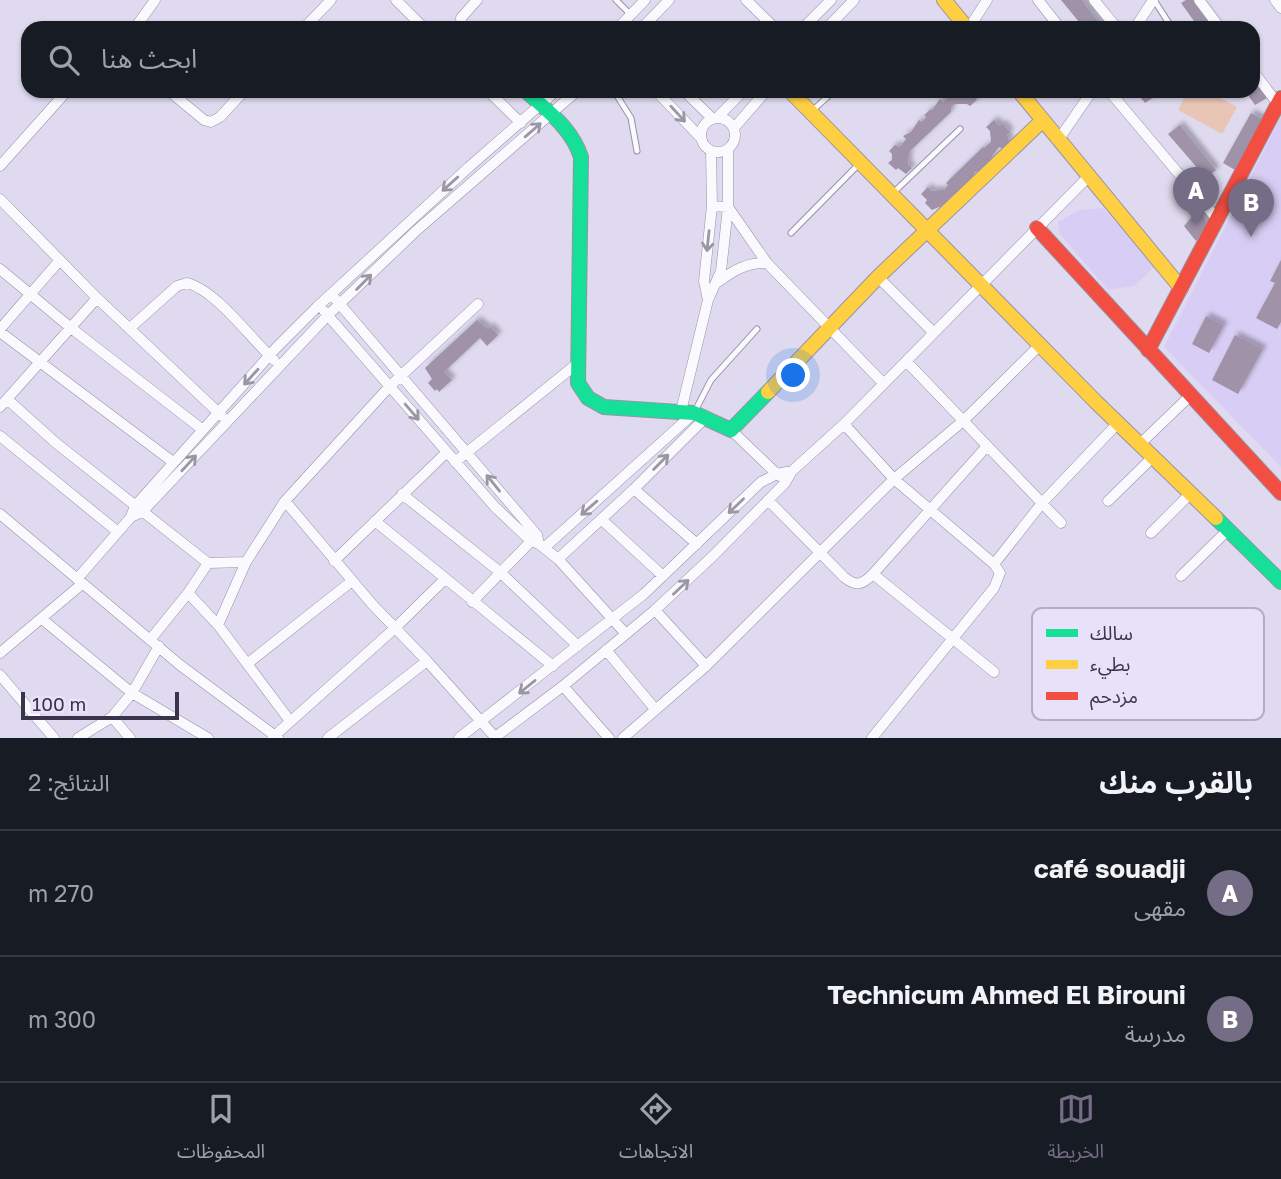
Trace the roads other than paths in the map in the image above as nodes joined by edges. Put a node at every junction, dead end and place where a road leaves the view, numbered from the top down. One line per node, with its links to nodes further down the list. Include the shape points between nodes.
1 (155, 0): 20 (street)
2 (331, 0): 21 (street)
3 (396, 0): 22 (street)
4 (478, 0): 23 (street)
5 (616, 0): 19 (lane)
6 (645, 0): 19 (street)
7 (669, 0): 25 (street)
8 (746, 0): 26 (street)
9 (855, 0): 28 (street)
10 (944, 0): 29 (street)
11 (987, 0): 30 (street)
12 (1038, 0): 31 (street)
13 (1094, 0): 32 (street)
14 (1153, 0): 33 (street); 34 (lane)
15 (1199, 0): 35 (street)
16 (1275, 0): 18 (street)
17 (828, 1): 27 (street)
18 (1281, 8)
19 (631, 15): 24 (street)
20 (140, 21)
21 (311, 21)
22 (417, 21)
23 (461, 21)
24 (625, 21)
25 (649, 21)
26 (768, 21)
27 (809, 21)
28 (834, 21)
29 (962, 21)
30 (973, 21)
31 (1054, 21)
32 (1111, 21)
33 (1140, 21)
34 (1167, 21)
35 (1215, 21)
36 (1260, 79): 54 (street)
37 (61, 98): 69 (street)
38 (178, 98): 39 (street, via 211,122)
39 (238, 98)
40 (495, 98): 60 (street)
41 (533, 98): 55 (street)
42 (552, 98): 55 (street)
43 (566, 98): 55 (street)
44 (618, 98): 66 (lane, via 631,118)
45 (663, 98): 63 (street, one-way to 63)
46 (692, 98): 57 (street)
47 (736, 98): 57 (street)
48 (760, 98): 61 (street)
49 (797, 98): 56 (street)
50 (826, 98): 56 (lane)
51 (1025, 98): 59 (street)
52 (1087, 98): 64 (street)
53 (1115, 98): 75 (street)
54 (1280, 101): 58 (street)
55 (546, 110): 60 (street); 92 (street, one-way to 55); 106 (street, via 571,131 582,157)
56 (810, 112): 68 (street)
57 (715, 118): 61 (street, via 727,120); 63 (street, via 703,126)
58 (1276, 119): 75 (street)
59 (1043, 120): 64 (street); 77 (street)
60 (521, 123): 88 (street, one-way to 88)
61 (734, 128): 65 (street, via 735,139)
62 (960, 129): 71 (lane)
63 (700, 137): 67 (street)
64 (1059, 139): 70 (street)
65 (728, 149): 67 (street); 74 (street)
66 (637, 151)
67 (711, 151): 73 (street)
68 (860, 163): 71 (street); 78 (lane)
69 (0, 166)
70 (1090, 174): 76 (street); 86 (street)
71 (891, 195): 77 (street)
72 (0, 199): 79 (street)
73 (712, 206): 74 (street); 83 (street, one-way to 83)
74 (728, 207): 80 (street); 84 (street)
75 (1217, 219): 86 (street)
76 (1037, 228): 85 (street); 102 (street)
77 (925, 231): 82 (street); 85 (street)
78 (791, 233)
79 (60, 260): 87 (street); 89 (street)
80 (767, 263): 84 (street, via 740,267); 95 (street)
81 (0, 269): 87 (street)
82 (878, 277): 95 (street); 100 (street)
83 (704, 281): 84 (street); 90 (street)
84 (717, 282): 90 (street)
85 (982, 284): 100 (street); 101 (street)
86 (1181, 288): 102 (street)
87 (29, 293): 96 (street); 99 (street)
88 (332, 295): 92 (street); 93 (street)
89 (97, 298): 96 (street); 97 (street)
90 (708, 300): 114 (street)
91 (478, 304): 108 (street)
92 (341, 305): 94 (street); 108 (street)
93 (318, 306): 94 (street); 103 (street)
94 (328, 315): 107 (street); 110 (street)
95 (829, 327): 109 (street); 120 (street)
96 (71, 328): 105 (street); 119 (street)
97 (130, 328): 103 (street, via 177,286 187,283 213,299); 113 (street)
98 (757, 329): 114 (lane, via 711,380)
99 (0, 331): 105 (street)
100 (933, 332): 104 (street)
101 (1041, 344): 115 (street); 117 (street)
102 (1149, 350): 111 (street)
103 (270, 356): 107 (street); 113 (street, one-way to 113)
104 (906, 361): 109 (street); 115 (street)
105 (39, 363): 112 (street); 127 (street)
106 (578, 363): 114 (street, via 578,383 588,398 604,407); 125 (street)
107 (280, 366): 116 (street)
108 (402, 375): 110 (street); 125 (street)
109 (883, 383): 118 (street)
110 (390, 386): 124 (street, one-way to 124); 138 (street)
111 (1191, 395): 122 (street); 134 (street)
112 (3, 403): 141 (street)
113 (218, 413): 116 (street); 119 (street)
114 (694, 414): 120 (street); 133 (street, one-way to 114); 150 (street, one-way to 150)
115 (963, 421): 123 (street); 131 (street)
116 (227, 422): 141 (street, one-way to 116)
117 (1118, 423): 122 (street); 140 (street)
118 (844, 424): 129 (street); 131 (street)
119 (203, 430): 127 (street)
120 (732, 430): 130 (street)
121 (0, 436): 148 (street)
122 (1140, 444): 126 (street)
123 (987, 446): 140 (street); 142 (street)
124 (447, 452): 128 (street); 135 (street)
125 (468, 452): 128 (street); 150 (street, one-way to 125)
126 (1153, 457): 136 (street); 139 (street)
127 (173, 462): 141 (street)
128 (456, 462): 150 (street, via 495,507)
129 (792, 471): 130 (street); 132 (street)
130 (777, 474): 132 (street); 151 (street, one-way to 151, via 761,482)
131 (894, 479): 142 (street); 152 (street)
132 (785, 483): 137 (street)
133 (634, 489): 144 (street); 151 (street)
134 (1281, 493)
135 (402, 494): 145 (street); 158 (street)
136 (1190, 494): 147 (street); 149 (street)
137 (768, 500): 152 (street); 168 (street, one-way to 137)
138 (285, 501): 154 (street); 155 (street)
139 (1108, 501)
140 (1042, 503): 146 (street); 157 (street)
141 (138, 509): 148 (street); 156 (street)
142 (928, 510): 157 (street); 159 (street)
143 (0, 514): 164 (street)
144 (601, 519): 153 (street); 160 (street)
145 (375, 521): 154 (street); 162 (street)
146 (1060, 523)
147 (1228, 530): 161 (street); 165 (street)
148 (118, 532): 164 (street)
149 (1151, 533)
150 (538, 542): 153 (street); 158 (street)
151 (696, 544): 160 (street)
152 (819, 552): 159 (street, via 852,583 865,582); 182 (street)
153 (558, 559): 170 (street)
154 (334, 561): 163 (street)
155 (246, 562): 156 (street); 171 (street)
156 (208, 563): 166 (street)
157 (994, 564): 174 (street, via 1000,573 997,582)
158 (500, 572): 167 (street); 176 (street)
159 (873, 574): 174 (street)
160 (663, 576): 170 (street)
161 (1181, 576)
162 (445, 579): 167 (street); 172 (street)
163 (352, 581): 172 (street); 180 (street)
164 (79, 582): 169 (street); 175 (street)
165 (1281, 582)
166 (188, 593): 171 (street); 175 (street)
167 (472, 602): 181 (street)
168 (655, 610): 173 (street); 182 (street)
169 (42, 619): 178 (street); 186 (street)
170 (612, 620): 173 (street); 176 (street)
171 (218, 625): 180 (street)
172 (394, 629): 179 (street); 189 (street)
173 (626, 634): 177 (street)
174 (953, 638): 183 (street); 201 (street)
175 (155, 643): 186 (street); 191 (street)
176 (578, 646): 181 (street)
177 (606, 650): 185 (street); 187 (street)
178 (0, 653)
179 (427, 661): 190 (street); 196 (street)
180 (247, 664): 189 (street)
181 (553, 666): 190 (street, one-way to 190)
182 (706, 666): 187 (street)
183 (993, 672)
184 (0, 675): 192 (street)
185 (563, 685): 198 (street); 199 (street)
186 (132, 694): 188 (street); 195 (street)
187 (655, 709): 200 (street)
188 (112, 717): 193 (street); 194 (street)
189 (290, 721): 191 (street)
190 (481, 721): 197 (street); 198 (street)
191 (275, 737)
192 (54, 738)
193 (78, 738)
194 (130, 738)
195 (208, 738)
196 (328, 738)
197 (459, 738)
198 (495, 738)
199 (609, 738)
200 (622, 738)
201 (872, 738)

